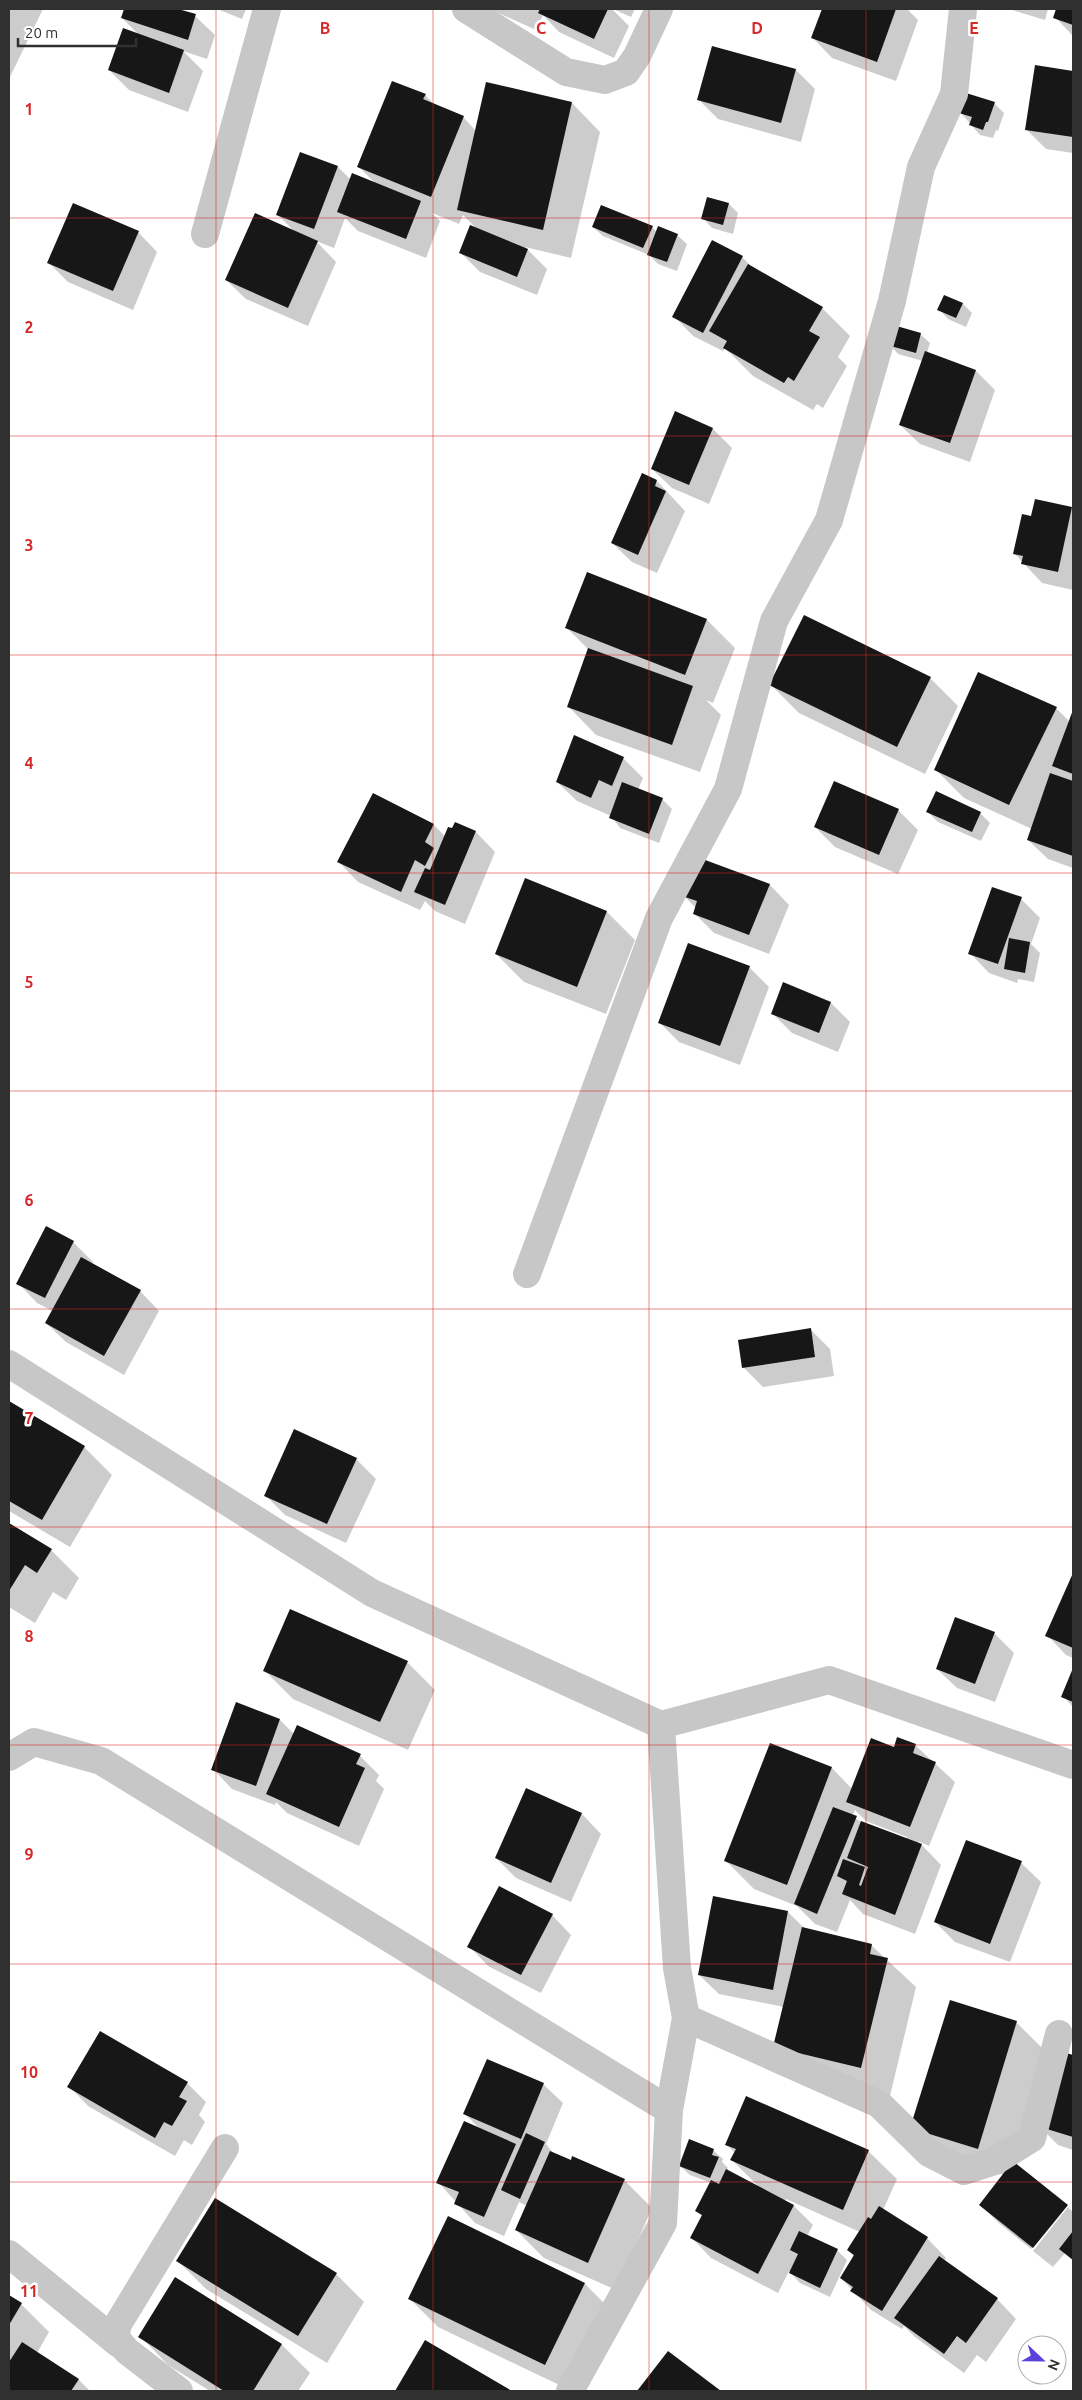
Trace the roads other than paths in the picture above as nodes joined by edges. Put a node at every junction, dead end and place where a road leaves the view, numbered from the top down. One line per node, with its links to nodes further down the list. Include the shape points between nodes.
1 (266, 9): 5 (street)
2 (466, 9): 3 (street, via 566,72 605,80 626,72)
3 (659, 9)
4 (963, 9): 6 (street, via 954,94 920,167 892,301 829,520 774,621 728,789 659,918)
5 (205, 234)
6 (527, 1274)
7 (9, 1364): 8 (street, via 372,1593)
8 (661, 1725): 10 (street, via 829,1680); 11 (street, via 677,1968)
9 (9, 1757): 13 (street, via 34,1742 101,1761)
10 (1073, 1766)
11 (686, 2018): 12 (street, via 879,2104 929,2153 964,2171 995,2161 1032,2138); 13 (street)
12 (1059, 2034)
13 (669, 2110): 18 (street, via 663,2223)
14 (225, 2148): 16 (street, via 118,2324 115,2337)
15 (9, 2254): 16 (street)
16 (119, 2344): 17 (street)
17 (179, 2391)
18 (571, 2391)

